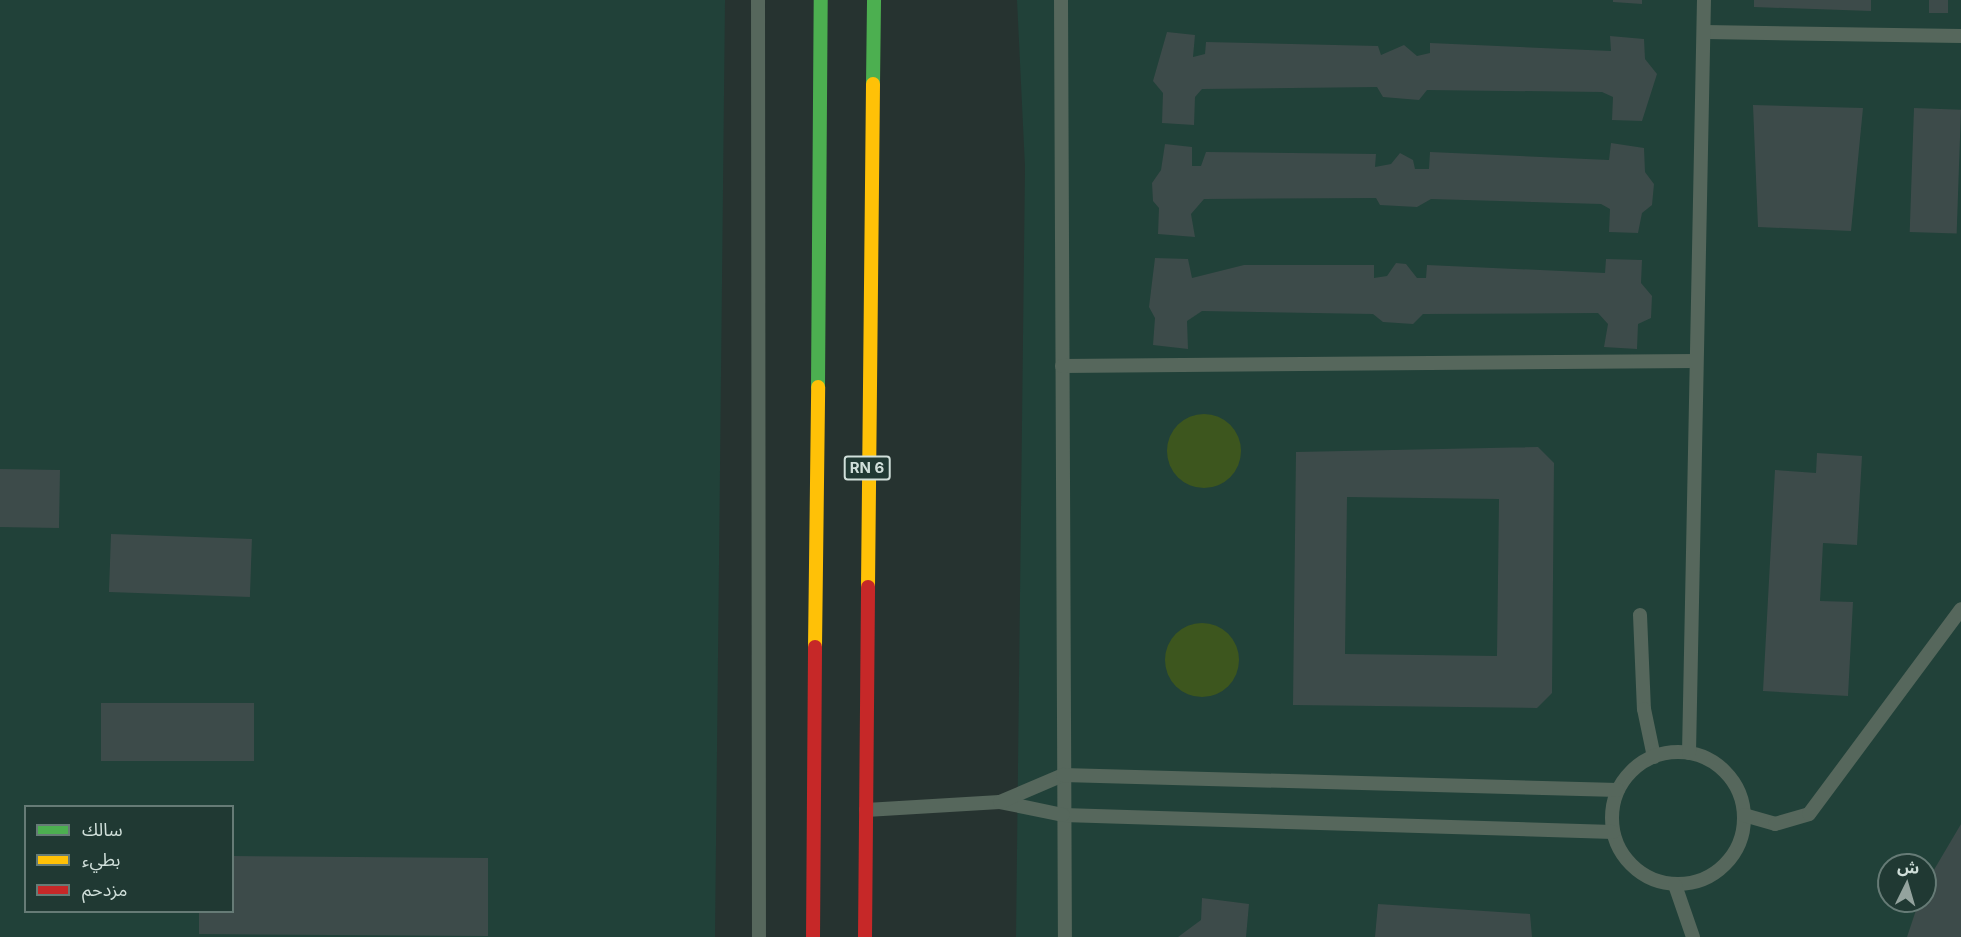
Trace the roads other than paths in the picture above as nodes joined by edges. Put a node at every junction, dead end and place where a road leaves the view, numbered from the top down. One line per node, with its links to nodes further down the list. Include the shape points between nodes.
1 (758, 0): 22 (lane)
2 (821, 0): 23 (main road)
3 (874, 0): 17 (main road, RN 6)
4 (1062, 0): 9 (lane)
5 (1704, 0): 6 (lane)
6 (1705, 32): 7 (lane); 8 (lane)
7 (1961, 36)
8 (1696, 361): 9 (lane); 12 (lane)
9 (1062, 366): 14 (lane)
10 (1961, 609): 19 (lane, via 1809,814 1775,824)
11 (1640, 615): 13 (lane, via 1644,709)
12 (1689, 753): 13 (lane); 19 (lane, via 1728,774)
13 (1654, 757): 15 (lane, via 1629,772)
14 (1063, 775): 15 (lane); 16 (lane); 18 (lane)
15 (1618, 790): 20 (lane)
16 (1000, 802): 17 (lane); 18 (lane)
17 (866, 810): 24 (main road, RN 6)
18 (1063, 815): 20 (lane); 25 (lane)
19 (1744, 815): 21 (lane, via 1732,856 1697,882)
20 (1612, 832): 21 (lane, via 1635,869)
21 (1675, 885): 26 (lane)
22 (759, 937)
23 (813, 937)
24 (866, 937)
25 (1065, 937)
26 (1693, 937)

